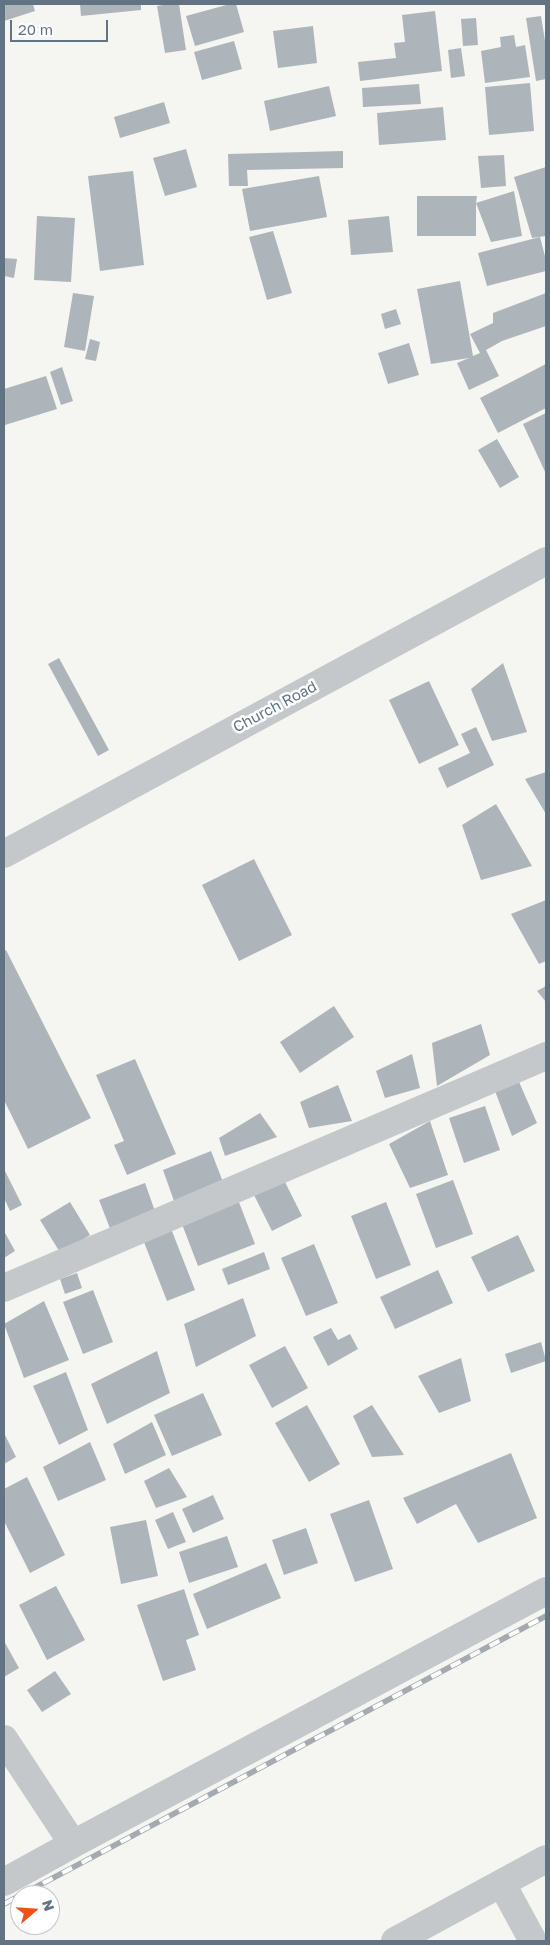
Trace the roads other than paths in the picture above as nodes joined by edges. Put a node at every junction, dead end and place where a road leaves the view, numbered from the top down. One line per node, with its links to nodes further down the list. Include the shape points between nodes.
1 (546, 561): 2 (street, Church Road)
2 (4, 854)
3 (546, 1056): 4 (street)
4 (4, 1288)
5 (546, 1591): 7 (street)
6 (4, 1739): 7 (street)
7 (73, 1844): 9 (street)
8 (546, 1859): 10 (street)
9 (4, 1882)
10 (502, 1884): 11 (street); 12 (street)
11 (396, 1941)
12 (533, 1941)

